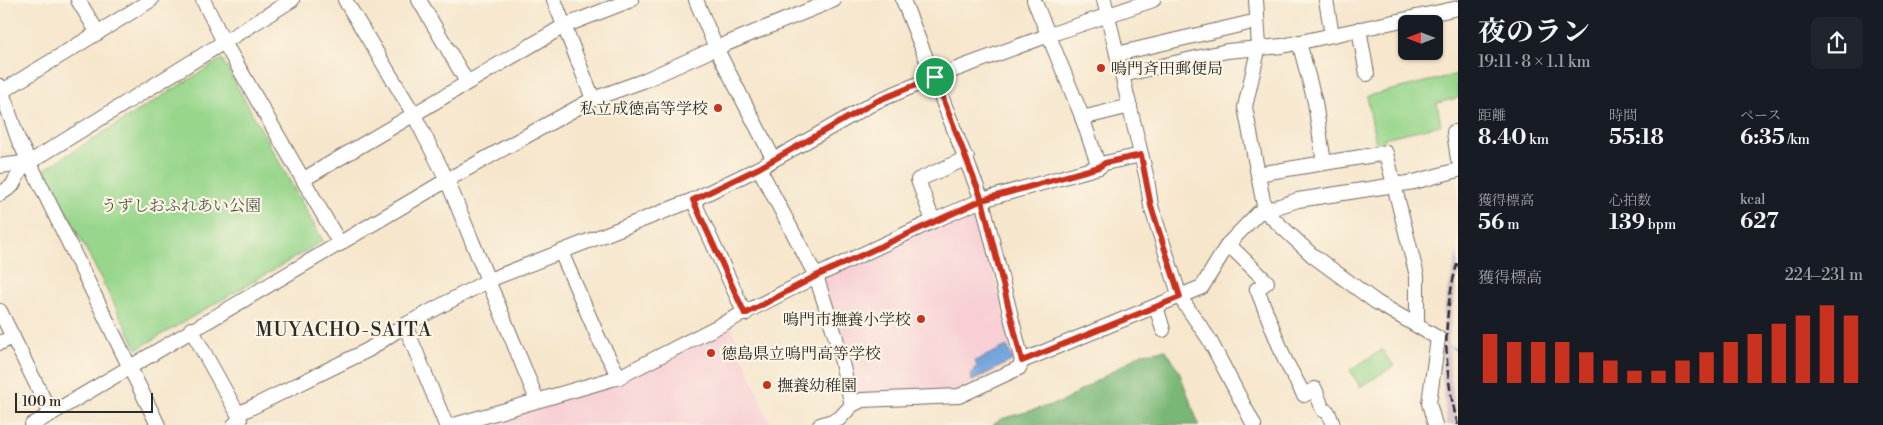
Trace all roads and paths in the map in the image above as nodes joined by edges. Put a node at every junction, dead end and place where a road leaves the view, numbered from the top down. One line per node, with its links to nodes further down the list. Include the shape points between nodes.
1 (78, 0): 21 (street)
2 (151, 0): 21 (street)
3 (203, 0): 24 (street)
4 (292, 0): 24 (street)
5 (345, 0): 36 (street)
6 (419, 0): 32 (street)
7 (554, 0): 19 (street)
8 (696, 0): 27 (street)
9 (834, 0): 27 (street)
10 (903, 0): 31 (street)
11 (1034, 0): 22 (street)
12 (1153, 0): 16 (street)
13 (1256, 0): 18 (street)
14 (1326, 0): 23 (street)
15 (626, 1): 19 (street)
16 (1106, 7): 22 (street); 28 (street)
17 (1457, 7): 20 (street)
18 (1257, 21): 26 (street); 28 (street)
19 (564, 26): 32 (street); 34 (street)
20 (1359, 29): 23 (street); 29 (street)
21 (98, 33): 33 (street)
22 (1049, 35): 31 (street); 37 (street)
23 (1332, 35): 25 (street)
24 (224, 42): 43 (street); 50 (street)
25 (1299, 42): 26 (street); 44 (street, via 1315,102)
26 (1259, 46): 30 (street); 49 (street, via 1245,107)
27 (716, 48): 34 (street, via 643,81); 40 (street)
28 (1117, 54): 30 (street)
29 (1366, 74)
30 (1122, 75): 35 (street)
31 (935, 77): 40 (street, via 877,101); 41 (street)
32 (467, 82): 36 (street)
33 (1, 89): 43 (street)
34 (593, 99): 51 (street)
35 (1130, 106): 37 (street); 39 (street)
36 (413, 113): 50 (street); 51 (street)
37 (1082, 118): 46 (street)
38 (1454, 132): 42 (street)
39 (1141, 155): 46 (street); 63 (street, via 1151,206)
40 (773, 158): 47 (street)
41 (967, 158): 55 (street); 57 (street, via 918,180)
42 (1458, 159)
43 (27, 163): 45 (street); 53 (street, via 12,186); 73 (street)
44 (1324, 163): 49 (street); 52 (street, via 1385,148)
45 (0, 166)
46 (1099, 167): 55 (street)
47 (759, 168): 54 (street); 61 (street)
48 (1458, 170): 52 (street)
49 (1258, 174): 56 (street)
50 (304, 179): 58 (street)
51 (447, 180): 58 (street); 62 (street)
52 (1393, 185): 56 (street, via 1298,200); 67 (street, via 1417,276)
53 (0, 194)
54 (693, 200): 60 (street); 66 (street)
55 (982, 200): 57 (street); 72 (street)
56 (1265, 211): 59 (street, via 1258,213); 67 (street, via 1312,256 1376,302)
57 (933, 221): 61 (street)
58 (340, 244): 69 (street)
59 (1228, 244): 63 (street, via 1202,287); 85 (street, via 1267,282 1257,289 1285,360 1304,395 1315,389)
60 (561, 252): 62 (street); 74 (street)
61 (816, 276): 66 (street); 76 (street, via 836,338)
62 (489, 280): 68 (street); 75 (street)
63 (1180, 297): 64 (street); 84 (street, via 1209,340)
64 (1156, 306): 70 (street); 72 (street)
65 (0, 312): 71 (street)
66 (745, 314): 74 (street)
67 (1417, 324): 86 (street, via 1438,338 1429,403)
68 (405, 325): 78 (street, via 368,350); 81 (street)
69 (191, 330): 73 (street); 78 (street)
70 (1163, 330)
71 (6, 340): 77 (street)
72 (1022, 361): 76 (street, via 1019,368 959,396 868,399)
73 (130, 369): 77 (street); 80 (street)
74 (619, 377): 75 (street)
75 (537, 400): 82 (street)
76 (852, 405): 83 (street, via 839,418)
77 (52, 414): 79 (street)
78 (236, 420)
79 (32, 425)
80 (158, 425)
81 (446, 425)
82 (454, 425)
83 (820, 425)
84 (1254, 425)
85 (1333, 425)
86 (1434, 425)

